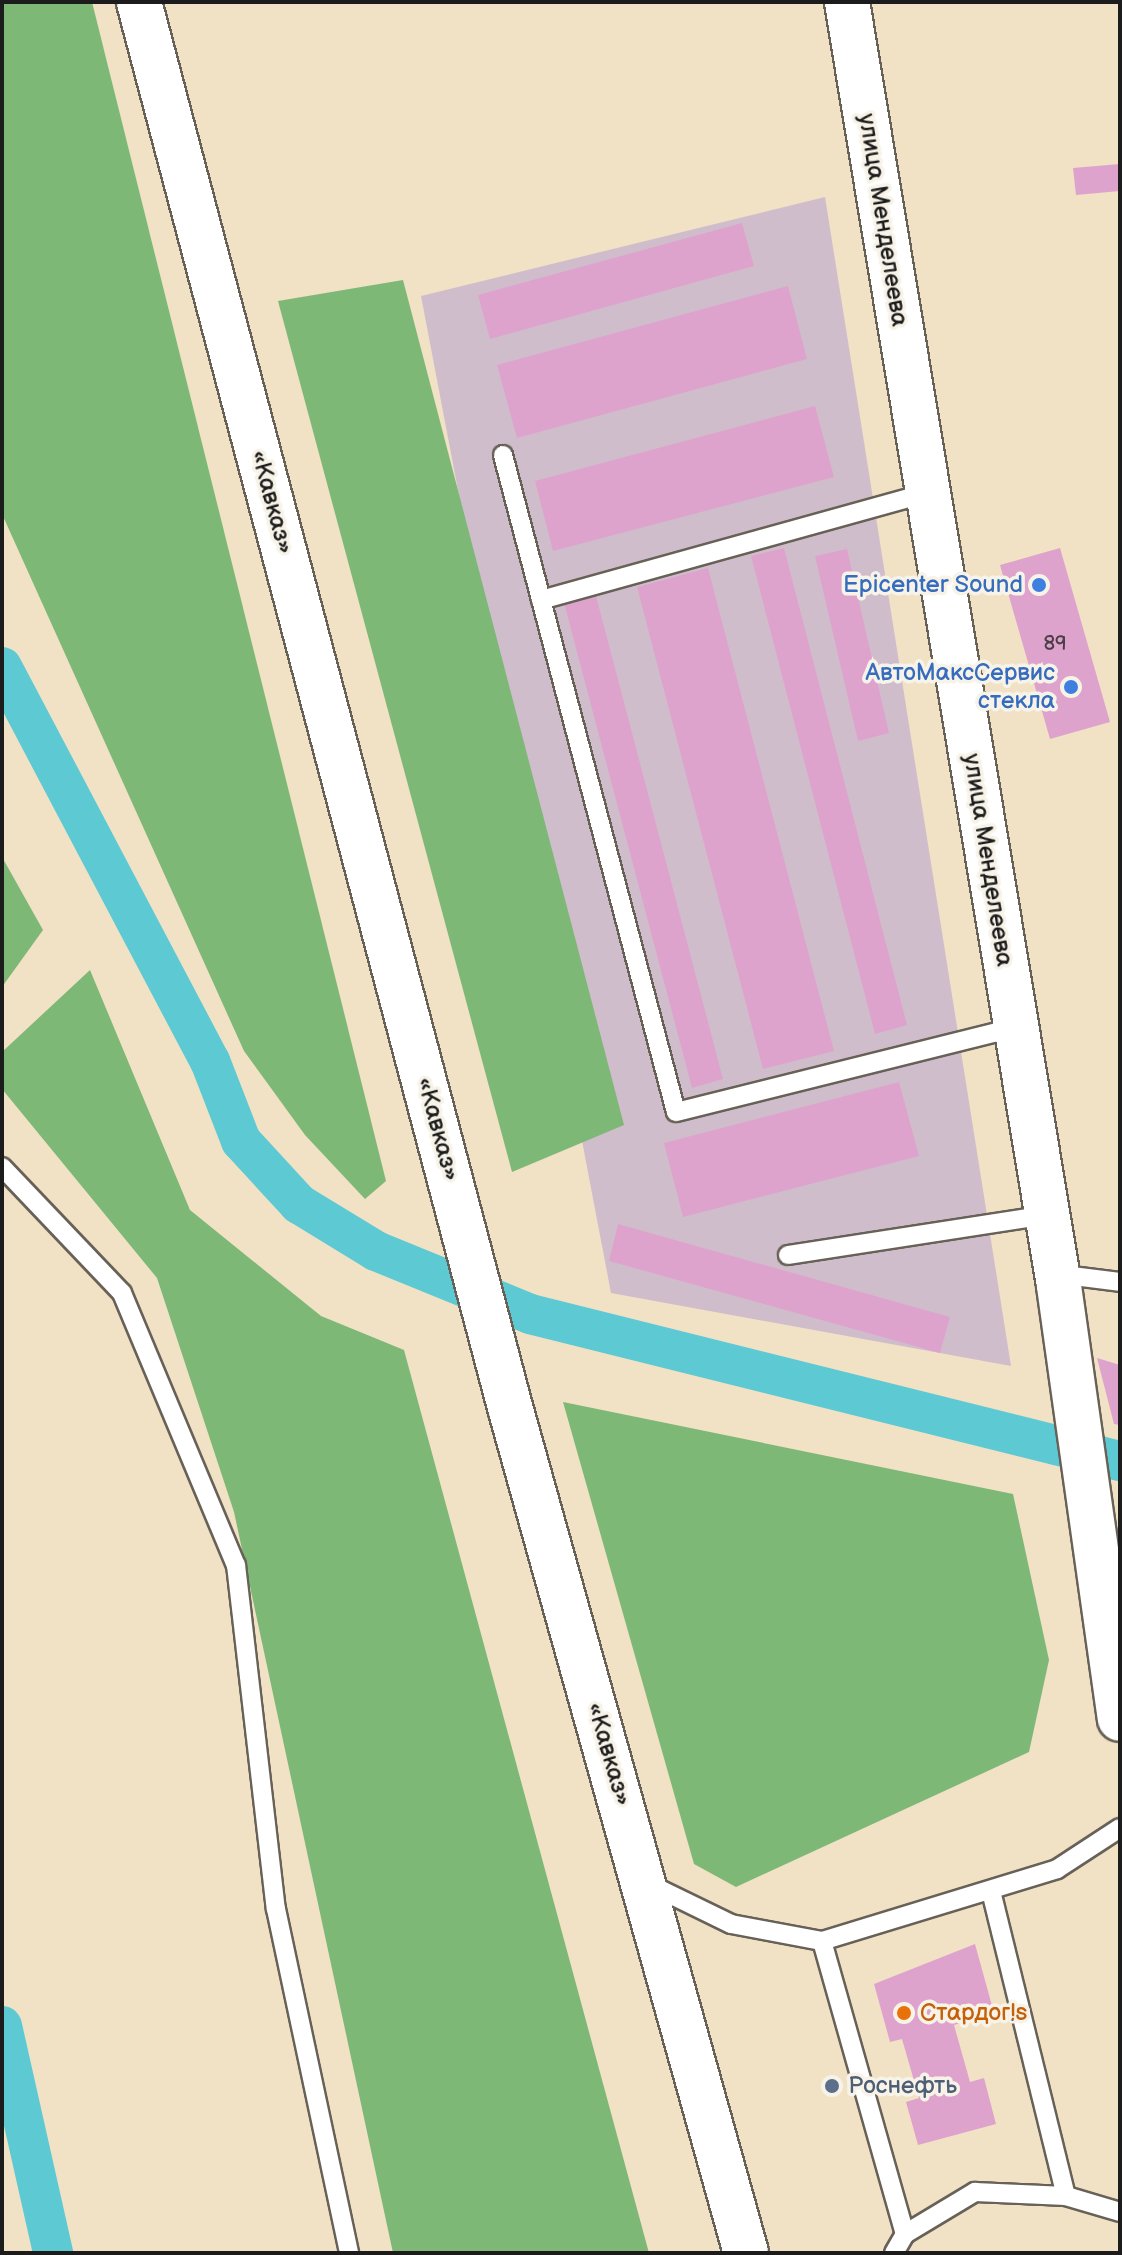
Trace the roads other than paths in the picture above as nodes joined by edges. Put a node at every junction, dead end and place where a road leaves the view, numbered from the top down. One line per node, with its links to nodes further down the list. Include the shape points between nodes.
1 (139, 2): 14 (main road, «Кавказ», via 510,1407)
2 (847, 2): 4 (main road, улица Менделеева)
3 (503, 455): 5 (lane)
4 (928, 493): 5 (lane); 6 (main road, улица Менделеева)
5 (541, 600): 6 (lane, via 676,1112)
6 (1016, 1027): 8 (main road, улица Менделеева)
7 (2, 1167): 20 (lane, via 122,1293 236,1565 276,1909)
8 (1047, 1215): 9 (lane); 10 (main road, улица Менделеева)
9 (788, 1255)
10 (1058, 1280): 11 (lane); 12 (main road, улица Менделеева)
11 (1120, 1282)
12 (1120, 1719)
13 (1120, 1828): 15 (lane, via 1057,1869)
14 (646, 1882): 16 (lane, via 731,1924); 21 (main road, «Кавказ»)
15 (991, 1891): 16 (lane); 17 (lane)
16 (822, 1941): 19 (lane)
17 (1066, 2196): 18 (lane); 19 (lane, via 975,2192)
18 (1120, 2212)
19 (905, 2234): 22 (lane)
20 (349, 2253)
21 (746, 2253)
22 (894, 2253)

